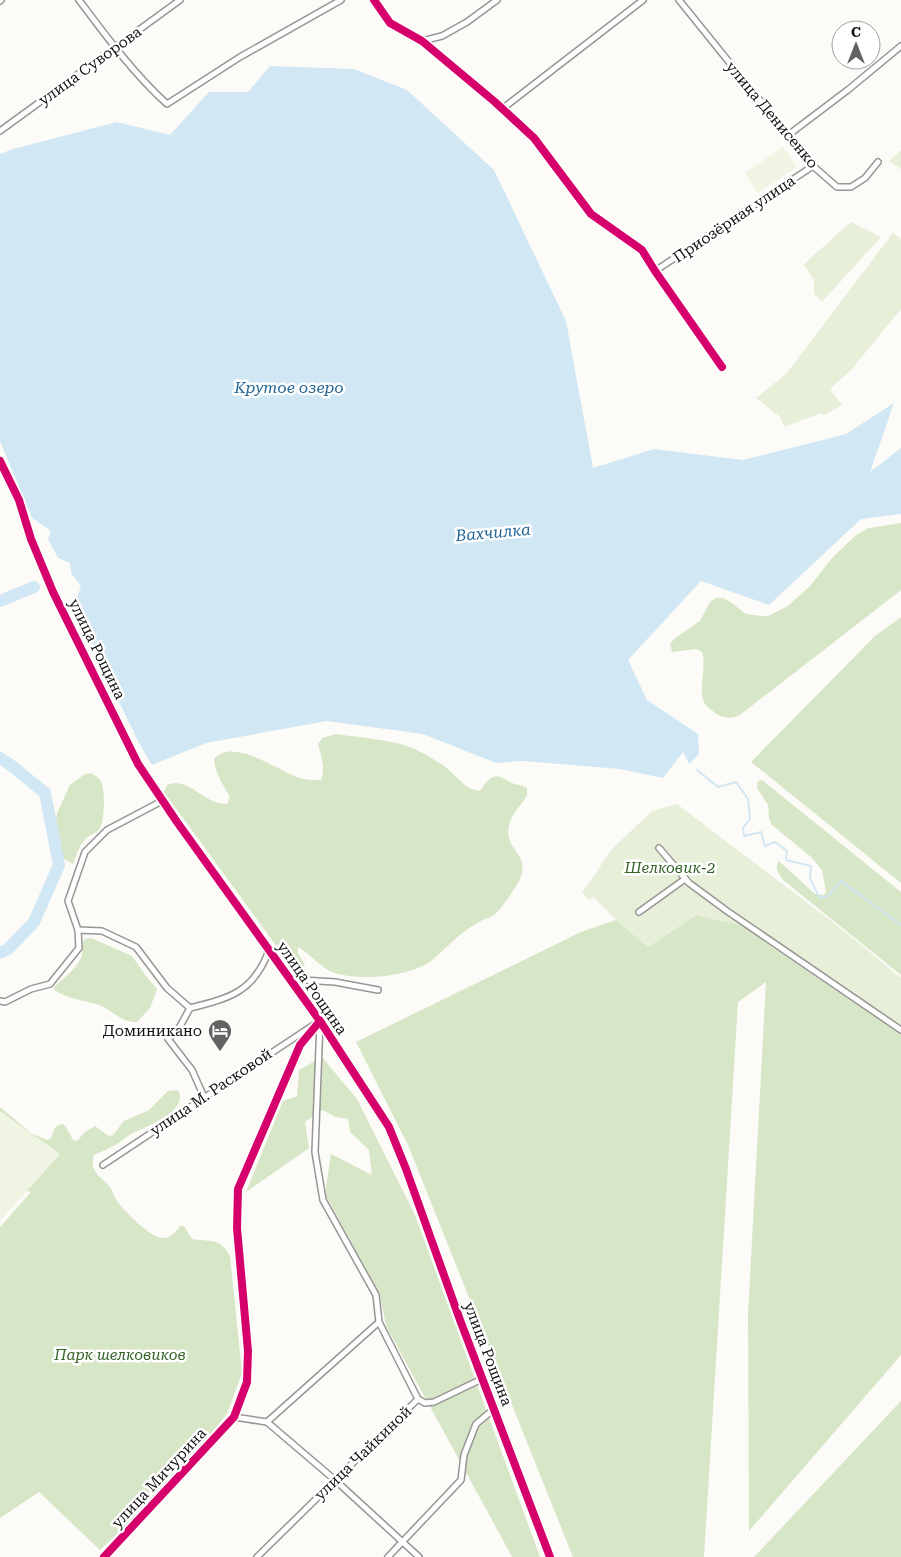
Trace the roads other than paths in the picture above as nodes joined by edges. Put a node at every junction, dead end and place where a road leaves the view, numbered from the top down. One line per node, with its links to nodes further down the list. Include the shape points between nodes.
1 (79, 0): 10 (street)
2 (180, 0): 10 (street, улица Суворова)
3 (341, 0): 10 (street, via 240,57 167,104)
4 (374, 0): 8 (street, via 390,23)
5 (497, 0): 8 (street, via 467,22 442,36)
6 (643, 0): 11 (street)
7 (679, 0): 13 (street, улица Денисенко)
8 (422, 42): 11 (street)
9 (901, 46): 13 (street)
10 (115, 48): 12 (street, улица Суворова)
11 (502, 108): 16 (street, via 534,138 591,214 642,250)
12 (0, 131)
13 (787, 136): 15 (street, улица Денисенко)
14 (878, 162): 15 (street, улица Денисенко, via 865,178 851,187 837,187)
15 (813, 166): 16 (street, Приозёрная улица)
16 (655, 271): 17 (street)
17 (722, 367)
18 (0, 461): 19 (street, улица Рощина, via 19,500 31,539 54,592 138,764)
19 (162, 802): 23 (street, via 107,830 85,852 68,901); 24 (street, улица Рощина)
20 (658, 848): 21 (street)
21 (686, 879): 22 (street); 30 (street, via 727,912)
22 (639, 912)
23 (78, 930): 27 (street, via 79,948 50,984 5,1002); 28 (street, via 102,931 136,947 167,988)
24 (268, 950): 25 (street, улица Рощина); 28 (street, via 263,965 249,985 222,1000)
25 (292, 983): 26 (street, via 302,980 335,982); 29 (street, улица Рощина)
26 (378, 990)
27 (0, 1001)
28 (190, 1008): 33 (street, via 178,1030 168,1039 192,1070)
29 (320, 1021): 31 (street, улица М. Расковой); 32 (street); 35 (street, via 315,1152 323,1200 376,1296); 36 (street, улица Рощина, via 389,1127)
30 (901, 1030)
31 (289, 1040): 32 (street, via 296,1040); 33 (street, улица М. Расковой)
32 (300, 1045): 39 (street, via 238,1189 237,1228 248,1351 247,1382)
33 (204, 1098): 34 (street, улица М. Расковой)
34 (103, 1165)
35 (379, 1322): 37 (street); 40 (street)
36 (482, 1379): 37 (street, улица Чайкиной, via 434,1402 425,1403); 38 (street, улица Рощина)
37 (418, 1399): 41 (street, улица Чайкиной)
38 (494, 1409): 42 (street, via 476,1424 464,1455 461,1480); 47 (street, улица Рощина)
39 (234, 1416): 40 (street); 43 (street, улица Мичурина)
40 (267, 1422): 41 (street)
41 (335, 1480): 42 (street); 44 (street, улица Чайкиной)
42 (402, 1541): 45 (street); 46 (street)
43 (104, 1557)
44 (258, 1557)
45 (388, 1557)
46 (419, 1557)
47 (550, 1557)

